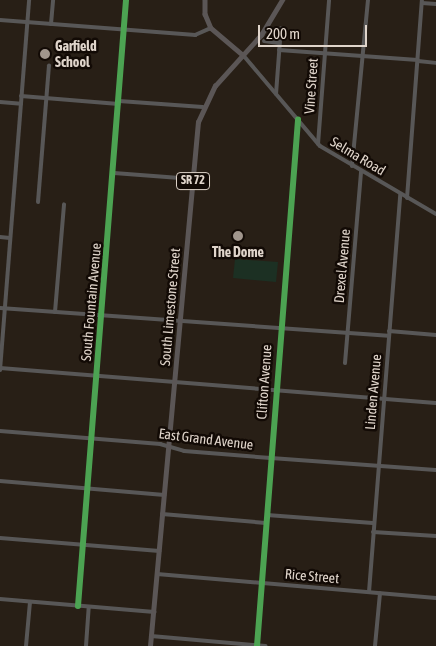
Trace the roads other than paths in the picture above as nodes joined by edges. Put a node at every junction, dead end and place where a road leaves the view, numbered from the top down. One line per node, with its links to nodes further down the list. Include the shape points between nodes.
1 (30, 0): 11 (street)
2 (54, 0): 12 (street)
3 (126, 0): 15 (street, South Fountain Avenue)
4 (205, 0): 13 (main road, via 205,14)
5 (282, 0): 20 (main road, SR 72, via 270,24)
6 (329, 0): 19 (street, Vine Street)
7 (368, 0): 21 (street)
8 (422, 2): 9 (street); 22 (street)
9 (436, 4)
10 (0, 20): 11 (street)
11 (28, 22): 12 (street); 26 (street)
12 (52, 24): 15 (street)
13 (211, 28): 15 (street, via 195,35); 20 (main road)
14 (281, 28): 17 (street)
15 (124, 30): 29 (street, South Fountain Avenue)
16 (264, 41): 17 (street)
17 (280, 43): 18 (street)
18 (279, 50): 19 (street); 25 (street)
19 (324, 53): 21 (street); 33 (street, Vine Street)
20 (243, 55): 25 (street, Selma Road); 31 (main road, South Limestone Street / SR 72, via 216,84)
21 (363, 56): 22 (street); 34 (street)
22 (418, 61): 23 (street); 39 (street)
23 (436, 63)
24 (49, 65): 27 (street)
25 (276, 94): 32 (street, Selma Road)
26 (21, 96): 27 (street); 30 (street)
27 (46, 98): 29 (street); 40 (street)
28 (0, 102): 30 (street)
29 (119, 102): 31 (street); 36 (street, South Fountain Avenue)
30 (21, 104): 44 (street)
31 (203, 107): 37 (main road, South Limestone Street / SR 72)
32 (298, 120): 33 (street, Selma Road); 49 (street, Clifton Avenue)
33 (318, 144): 34 (street, Selma Road)
34 (352, 166): 35 (street, Selma Road)
35 (361, 171): 38 (street, Selma Road); 50 (street, Drexel Avenue)
36 (114, 173): 37 (street); 47 (street, South Fountain Avenue)
37 (193, 179): 48 (main road, South Limestone Street / SR 72)
38 (400, 194): 39 (street, Selma Road); 51 (street, Linden Avenue)
39 (407, 198): 42 (street, Selma Road)
40 (38, 202)
41 (64, 204): 46 (street)
42 (436, 214)
43 (0, 237): 44 (street)
44 (10, 238): 45 (street)
45 (2, 308): 46 (street); 54 (street)
46 (55, 312): 47 (street)
47 (103, 316): 48 (street); 55 (street, South Fountain Avenue)
48 (180, 322): 49 (street); 56 (main road, South Limestone Street / SR 72)
49 (281, 330): 50 (street); 57 (street, Clifton Avenue)
50 (348, 333): 51 (street); 53 (street, Drexel Avenue)
51 (389, 334): 52 (street); 58 (street, Linden Avenue)
52 (436, 335)
53 (345, 363)
54 (0, 369): 55 (street)
55 (98, 376): 56 (street); 61 (street, South Fountain Avenue)
56 (174, 382): 57 (street); 62 (main road, South Limestone Street / SR 72)
57 (276, 391): 58 (street); 63 (street, Clifton Avenue)
58 (383, 399): 59 (street); 64 (street, Linden Avenue)
59 (436, 403)
60 (0, 431): 61 (street, East Grand Avenue)
61 (92, 439): 62 (street, East Grand Avenue); 67 (street, South Fountain Avenue)
62 (168, 447): 63 (street, East Grand Avenue); 68 (main road, South Limestone Street / SR 72)
63 (271, 458): 64 (street, East Grand Avenue); 70 (street, Clifton Avenue)
64 (378, 466): 65 (street, East Grand Avenue); 72 (street, Linden Avenue)
65 (436, 470)
66 (0, 481): 67 (street)
67 (88, 488): 68 (street); 76 (street, South Fountain Avenue)
68 (164, 495): 69 (main road, South Limestone Street / SR 72)
69 (162, 514): 71 (street); 77 (main road, South Limestone Street / SR 72)
70 (267, 515): 71 (street, Clifton Avenue); 72 (street)
71 (266, 523): 79 (street, Clifton Avenue)
72 (374, 524): 73 (street, Linden Avenue)
73 (373, 532): 74 (street); 80 (street, Linden Avenue)
74 (436, 536)
75 (0, 538): 76 (street)
76 (84, 545): 77 (street); 85 (street, South Fountain Avenue)
77 (159, 551): 78 (main road, South Limestone Street / SR 72)
78 (157, 574): 79 (street, Rice Street); 87 (main road, South Limestone Street / SR 72)
79 (262, 583): 80 (street, Rice Street); 92 (street, Clifton Avenue)
80 (369, 592): 81 (street, Rice Street)
81 (380, 593): 82 (street, Rice Street); 94 (street)
82 (436, 598)
83 (0, 599): 84 (street)
84 (30, 602): 85 (street); 89 (street)
85 (78, 606): 86 (street)
86 (89, 607): 87 (street); 90 (street)
87 (154, 612): 88 (main road, South Limestone Street / SR 72)
88 (151, 636): 91 (main road, South Limestone Street / SR 72); 92 (street)
89 (26, 646)
90 (86, 646)
91 (150, 646)
92 (257, 646): 93 (street)
93 (266, 646)
94 (375, 646)

